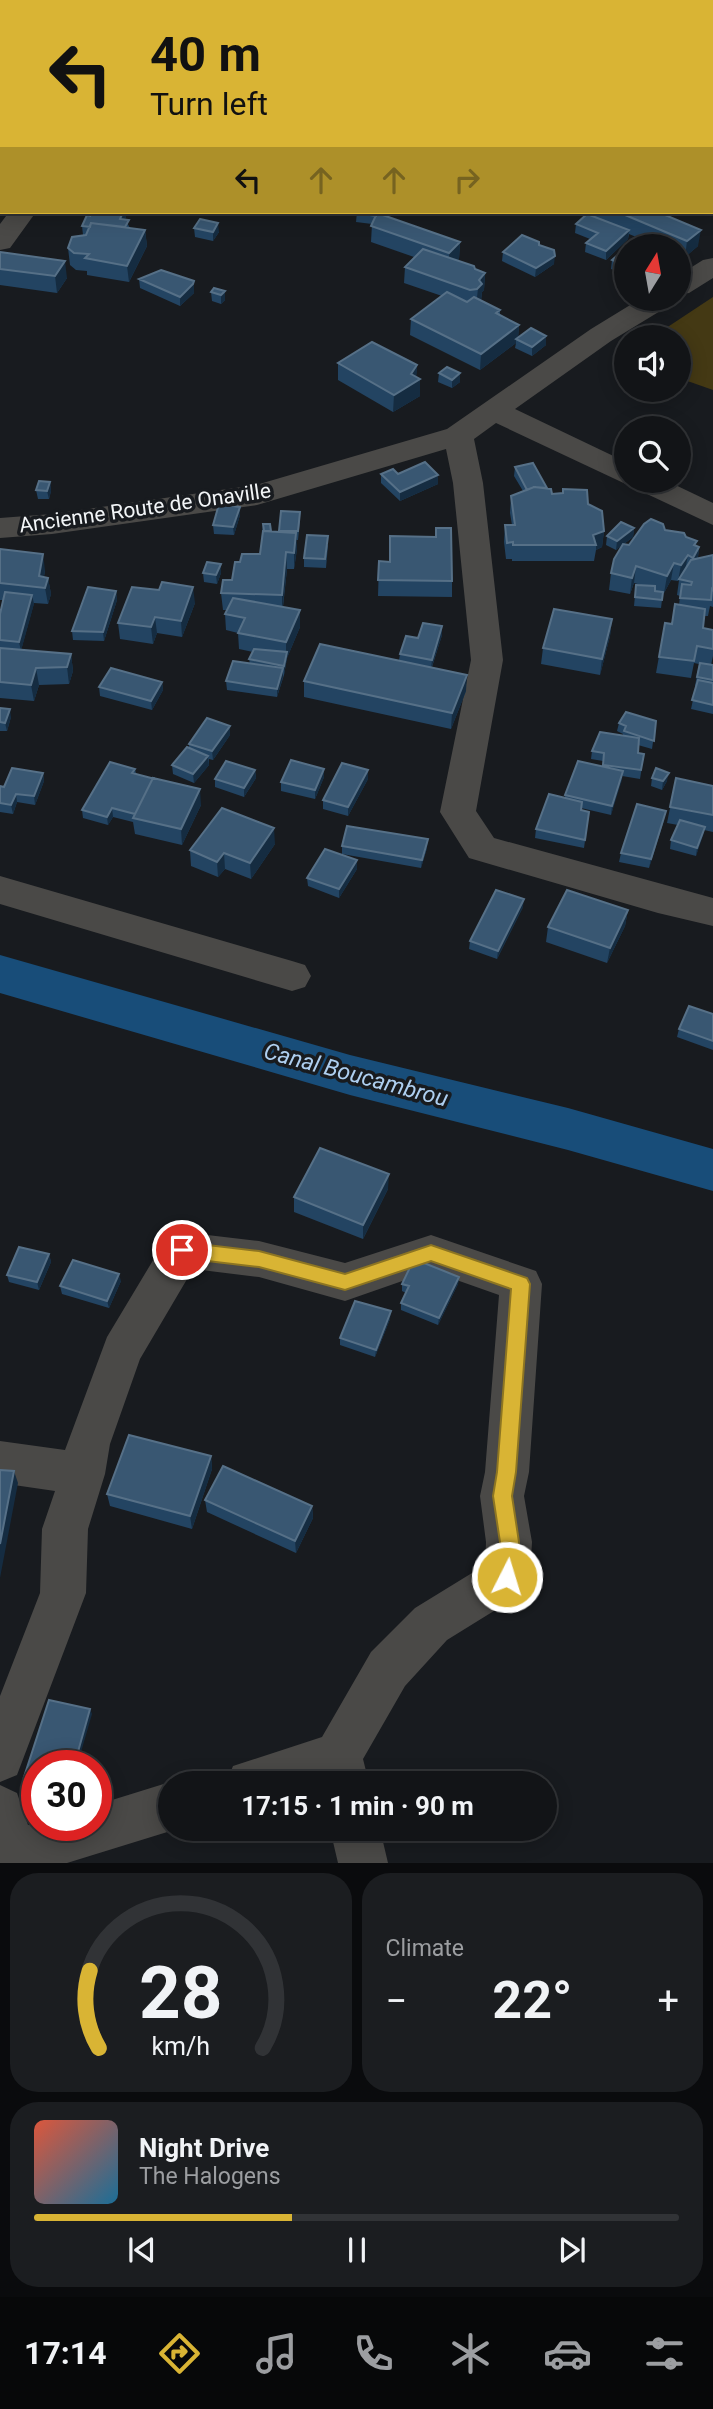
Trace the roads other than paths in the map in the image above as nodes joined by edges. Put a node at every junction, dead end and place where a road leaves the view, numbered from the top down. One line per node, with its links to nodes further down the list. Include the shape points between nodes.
1 (21, 214): 2 (street)
2 (0, 242)
3 (713, 266): 4 (street)
4 (691, 280)
5 (639, 312): 6 (street, Ancienne Route de Onaville)
6 (494, 411): 7 (street, Ancienne Route de Onaville); 8 (street)
7 (458, 436): 11 (street, Ancienne Route de Onaville, via 257,495); 13 (street, via 468,483 487,660 458,812 482,848)
8 (614, 468)
9 (666, 493): 10 (street)
10 (713, 515)
11 (0, 528)
12 (0, 890): 14 (street)
13 (713, 912)
14 (292, 976)
15 (0, 1462): 16 (street)
16 (83, 1474): 17 (street, via 65,1529 63,1593); 18 (street, via 88,1444 122,1351 182,1250 259,1259 345,1282 431,1253 521,1284 502,1496 509,1542 507,1577 431,1624 388,1669)
17 (0, 1758)
18 (342, 1770)
19 (158, 1810): 21 (street)
20 (358, 1841): 22 (street)
21 (8, 1843)
22 (363, 1863)

